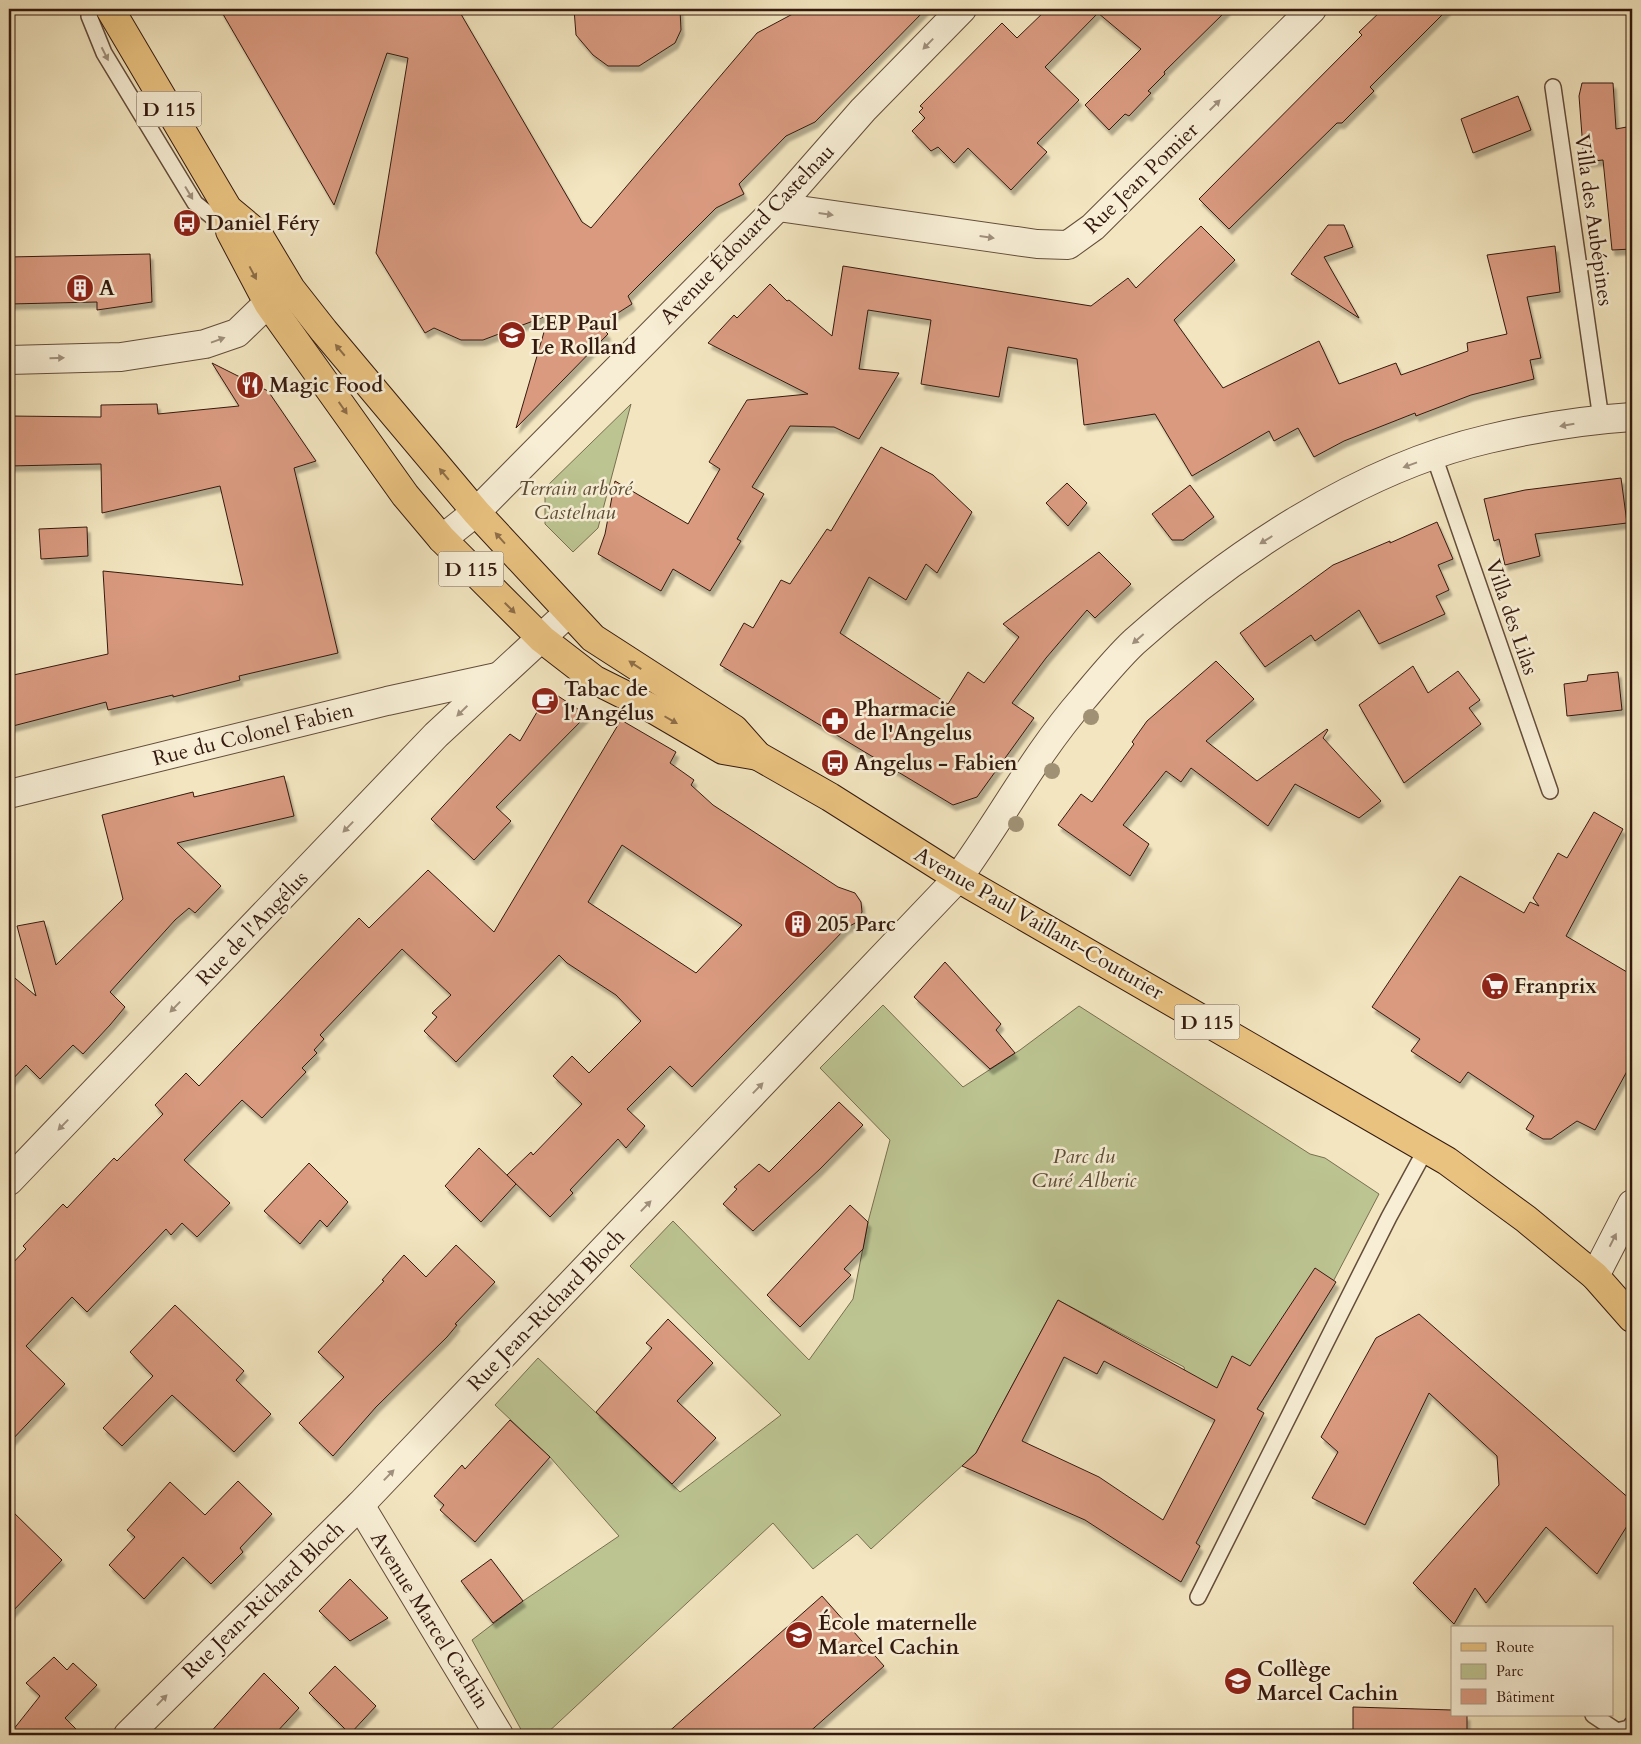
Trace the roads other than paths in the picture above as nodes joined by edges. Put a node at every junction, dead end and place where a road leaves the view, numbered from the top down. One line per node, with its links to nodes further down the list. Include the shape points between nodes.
1 (89, 9): 7 (lane, one-way to 7, via 104,54 195,203)
2 (110, 9): 7 (main road, D 115)
3 (962, 9): 6 (street, Avenue Édouard Castelnau, one-way to 6, via 863,110)
4 (1312, 9): 6 (street, Rue Jean Pomier, one-way to 4, via 1037,244 1068,245 1093,227)
5 (1553, 87): 11 (lane, Villa des Aubépines)
6 (778, 207): 13 (street, Avenue Édouard Castelnau)
7 (229, 220): 8 (main road, via 258,234)
8 (280, 296): 9 (street, one-way to 8, via 121,357 205,344 237,333); 13 (main road, D 115, one-way to 8); 14 (main road, Avenue Paul Vaillant-Couturier / D 115, one-way to 14, via 405,495)
9 (9, 360)
10 (1632, 416): 11 (street, Rue Jean-Richard Bloch)
11 (1602, 419): 12 (street, Rue Jean-Richard Bloch, one-way to 12, via 1488,439)
12 (1434, 456): 19 (lane, Villa des Lilas); 21 (street, Rue Jean-Richard Bloch, one-way to 21, via 1392,472 1311,511 1231,562 1133,643 1039,753 1001,817)
13 (476, 512): 14 (street, Avenue Édouard Castelnau); 15 (main road, D 115, one-way to 13)
14 (442, 539): 16 (main road, Avenue Paul Vaillant-Couturier / D 115, one-way to 16)
15 (568, 613): 16 (street); 18 (main road, Avenue Paul Vaillant-Couturier / D 115, one-way to 15, via 734,729 593,638)
16 (542, 639): 17 (street, Rue de l'Angélus); 18 (main road, Avenue Paul Vaillant-Couturier / D 115, one-way to 18, via 594,680 723,750)
17 (497, 677): 20 (street, Rue du Colonel Fabien); 23 (street, Rue de l'Angélus, one-way to 23, via 436,735)
18 (758, 756): 21 (main road, Avenue Paul Vaillant-Couturier / D 115)
19 (1550, 791)
20 (9, 794)
21 (958, 878): 22 (main road, Avenue Paul Vaillant-Couturier / D 115); 27 (street, Rue Jean-Richard Bloch, one-way to 21)
22 (1426, 1149): 25 (main road, Avenue Paul Vaillant-Couturier / D 115, via 1518,1213); 28 (lane, via 1388,1217)
23 (9, 1181)
24 (1632, 1204): 25 (street, one-way to 24)
25 (1595, 1276): 26 (main road, Avenue Paul Vaillant-Couturier / D 115)
26 (1632, 1318)
27 (360, 1505): 31 (street, Avenue Marcel Cachin); 32 (street, Rue Jean-Richard Bloch, one-way to 27)
28 (1198, 1597)
29 (1594, 1716): 30 (lane, via 1617,1731)
30 (1632, 1724)
31 (489, 1730)
32 (128, 1735)

